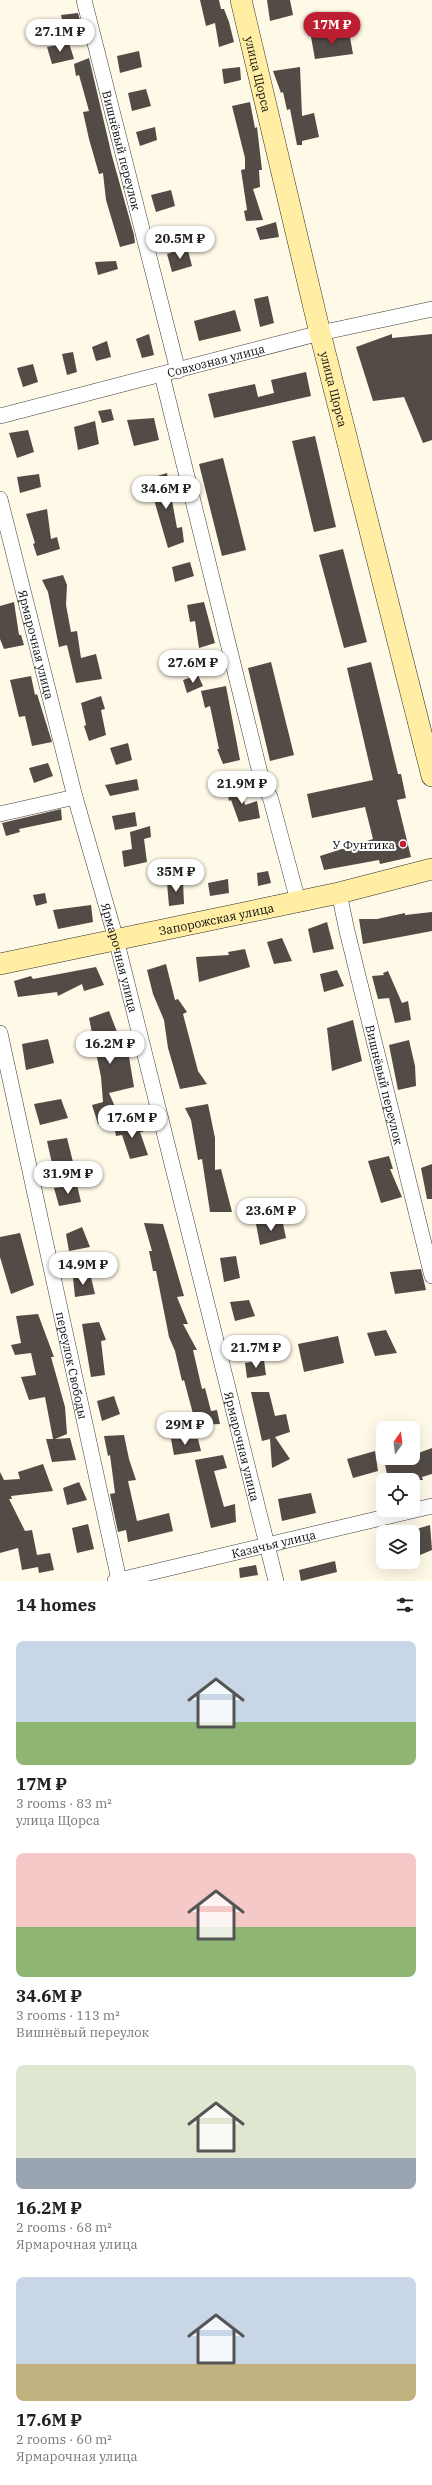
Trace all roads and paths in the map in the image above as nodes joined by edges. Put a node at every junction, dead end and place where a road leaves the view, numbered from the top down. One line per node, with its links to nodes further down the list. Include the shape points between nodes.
1 (84, 0): 5 (street, Вишнёвый переулок)
2 (241, 0): 4 (street, улица Щорса)
3 (432, 309): 4 (street, Совхозная улица)
4 (320, 333): 5 (street, Совхозная улица); 9 (street, улица Щорса)
5 (178, 371): 6 (street, Совхозная улица)
6 (162, 375): 7 (street, Совхозная улица); 14 (street, via 260,773 271,800)
7 (0, 416)
8 (0, 499): 10 (street, Ярмарочная улица)
9 (432, 776)
10 (75, 797): 11 (street); 15 (street, Ярмарочная улица)
11 (0, 814)
12 (432, 869): 13 (street, Запорожская улица)
13 (340, 893): 14 (street, Запорожская улица); 18 (street, Вишнёвый переулок, via 347,931)
14 (298, 901): 15 (street, Запорожская улица)
15 (116, 939): 16 (street, Запорожская улица); 20 (street, Ярмарочная улица)
16 (0, 964)
17 (0, 1034): 21 (street, переулок Свободы)
18 (432, 1276)
19 (432, 1506): 20 (street, Казачья улица)
20 (267, 1544): 21 (street, Казачья улица); 22 (street, Ярмарочная улица)
21 (117, 1580)
22 (276, 1581)

